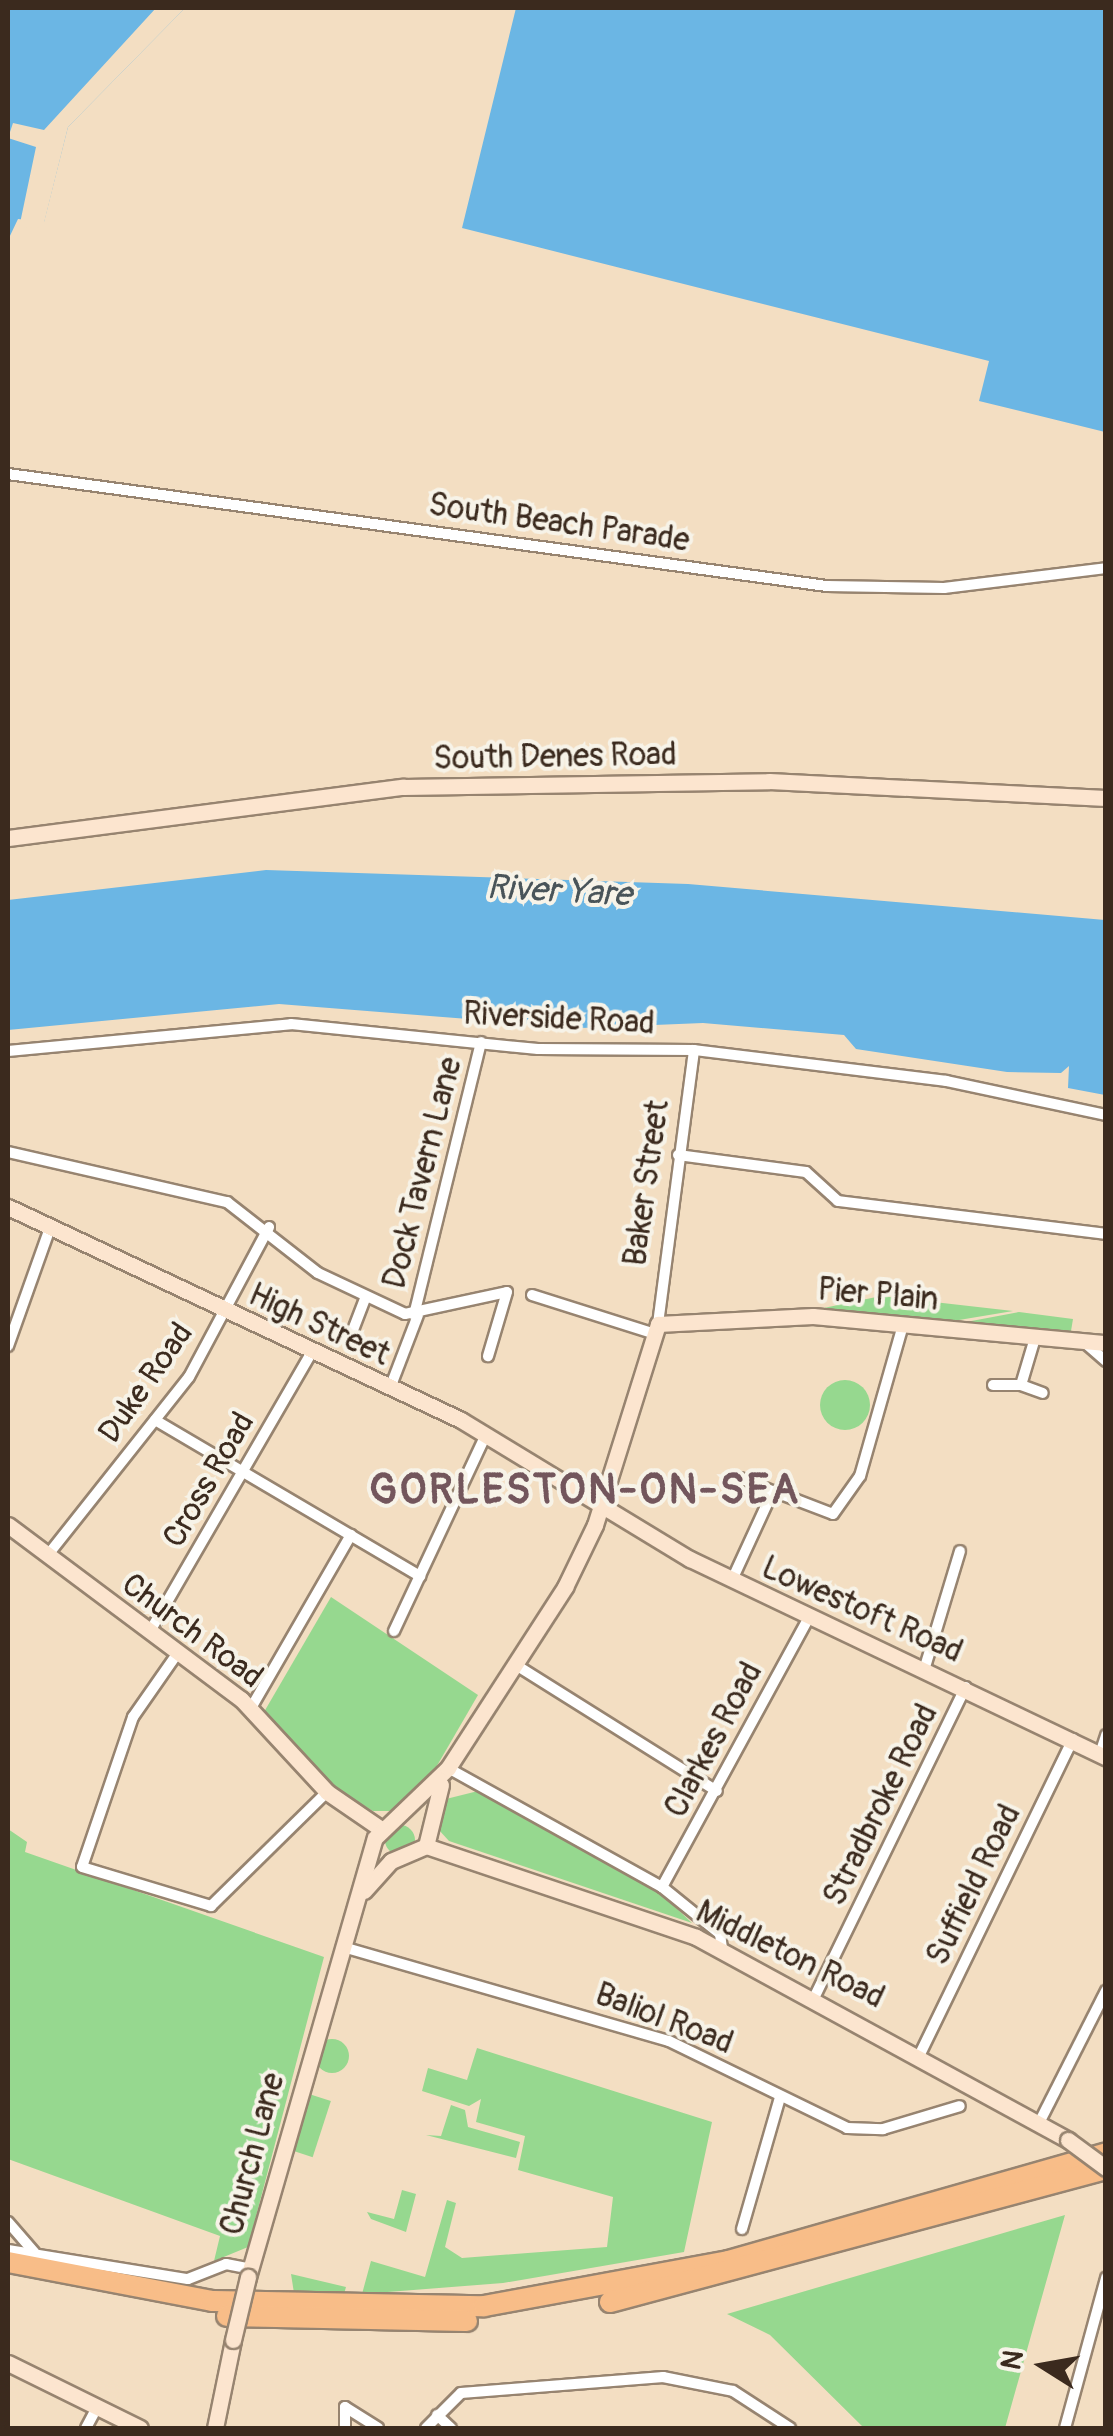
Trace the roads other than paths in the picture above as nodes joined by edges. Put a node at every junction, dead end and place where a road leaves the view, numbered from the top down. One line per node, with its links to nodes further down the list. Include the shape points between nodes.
1 (8, 474): 2 (street, South Beach Parade, via 827,586 944,588)
2 (1106, 568)
3 (1106, 798): 4 (street, South Denes Road, via 769,781 403,787)
4 (8, 838)
5 (481, 1042): 6 (street, Riverside Road); 7 (street, Riverside Road, via 291,1024); 18 (street, Dock Tavern Lane)
6 (694, 1050): 8 (street, Riverside Road, via 946,1082); 10 (street, Baker Street)
7 (8, 1051)
8 (1106, 1115)
9 (8, 1152): 12 (street, via 227,1202)
10 (678, 1155): 14 (street, via 806,1172 838,1201); 20 (street, Baker Street)
11 (8, 1207): 13 (street, High Street)
12 (269, 1227): 16 (street, via 318,1273); 17 (street, Duke Road)
13 (50, 1228): 17 (street, High Street); 25 (street)
14 (1106, 1234)
15 (532, 1295): 20 (street)
16 (365, 1298): 18 (street); 21 (street)
17 (224, 1312): 26 (street, High Street); 33 (street, Duke Road)
18 (416, 1316): 27 (street, via 507,1292); 31 (street, Dock Tavern Lane)
19 (903, 1324): 20 (street, Pier Plain, via 761,1314); 22 (street, Pier Plain); 37 (street, via 860,1476 829,1515)
20 (655, 1328): 38 (street, Baker Street)
21 (353, 1330)
22 (1035, 1338): 23 (street, Pier Plain); 30 (street)
23 (1084, 1342): 24 (street, Pier Plain); 28 (street)
24 (1106, 1344)
25 (8, 1346)
26 (312, 1352): 31 (street, High Street); 35 (street, Cross Road)
27 (488, 1356)
28 (1106, 1361)
29 (993, 1384): 30 (street)
30 (1020, 1385): 32 (street)
31 (390, 1388): 34 (street, High Street)
32 (1043, 1393)
33 (155, 1420): 35 (street); 42 (street, Duke Road)
34 (486, 1435): 38 (street, High Street); 43 (street)
35 (242, 1472): 40 (street); 47 (street, Cross Road)
36 (740, 1478): 37 (street)
37 (773, 1490): 44 (street)
38 (600, 1504): 44 (street, Lowestoft Road); 49 (street, via 566,1586)
39 (8, 1525): 42 (street, Church Road)
40 (351, 1535): 43 (street); 52 (street)
41 (960, 1551): 50 (street, via 949,1564)
42 (47, 1556): 47 (street, Church Road)
43 (420, 1576): 46 (street)
44 (732, 1580): 45 (street, Lowestoft Road)
45 (808, 1616): 50 (street, Lowestoft Road); 57 (street, Clarkes Road)
46 (394, 1631)
47 (149, 1632): 48 (street, Church Road)
48 (177, 1654): 52 (street, Church Road); 58 (street, via 133,1717 82,1867 211,1906)
49 (516, 1665): 56 (street); 57 (street)
50 (924, 1667): 51 (street, Lowestoft Road)
51 (966, 1687): 54 (street, Lowestoft Road); 69 (street, Stradbroke Road)
52 (251, 1708): 58 (street, Church Road)
53 (1106, 1735): 55 (street)
54 (1073, 1740): 55 (street, Lowestoft Road); 70 (street, Suffield Road)
55 (1103, 1755)
56 (448, 1768): 59 (street); 61 (street); 64 (street)
57 (717, 1791): 64 (street, Clarkes Road)
58 (326, 1792): 60 (street, Church Road)
59 (405, 1819): 60 (street); 61 (street)
60 (381, 1829): 62 (street, Church Lane)
61 (426, 1839): 63 (street, Church Lane); 67 (street, Middleton Road)
62 (376, 1850): 63 (street); 65 (street, Church Lane)
63 (391, 1861): 65 (street, Church Lane)
64 (662, 1887): 67 (street, via 720,1934)
65 (359, 1898): 66 (street, Church Lane)
66 (343, 1947): 71 (street, Baliol Road, via 654,2036); 81 (street, Church Lane)
67 (722, 1949): 69 (street, Middleton Road)
68 (1106, 1991): 73 (street)
69 (814, 1998): 70 (street, Middleton Road)
70 (921, 2052): 73 (street, Middleton Road)
71 (780, 2097): 72 (street, Baliol Road, via 860,2129); 77 (street)
72 (960, 2106)
73 (1040, 2121): 75 (street, Middleton Road, bridge)
74 (1106, 2153): 80 (highway, via 728,2261 484,2306 212,2301)
75 (1106, 2169): 82 (highway, via 730,2276 496,2319 266,2320)
76 (8, 2222): 79 (street)
77 (742, 2230)
78 (8, 2250): 79 (street)
79 (35, 2252): 81 (street, via 188,2280 226,2264)
80 (8, 2262)
81 (249, 2273): 90 (street, Church Lane, bridge)
82 (8, 2276)
83 (1106, 2278): 96 (street)
84 (8, 2363): 85 (street)
85 (97, 2407): 88 (street); 89 (street)
86 (437, 2416): 87 (street, via 462,2393 663,2377 733,2391); 93 (street); 94 (street)
87 (776, 2424): 95 (street)
88 (86, 2428)
89 (140, 2428)
90 (214, 2428)
91 (345, 2428): 92 (street, via 346,2407)
92 (378, 2428)
93 (426, 2428)
94 (451, 2428)
95 (790, 2428)
96 (1065, 2428)

